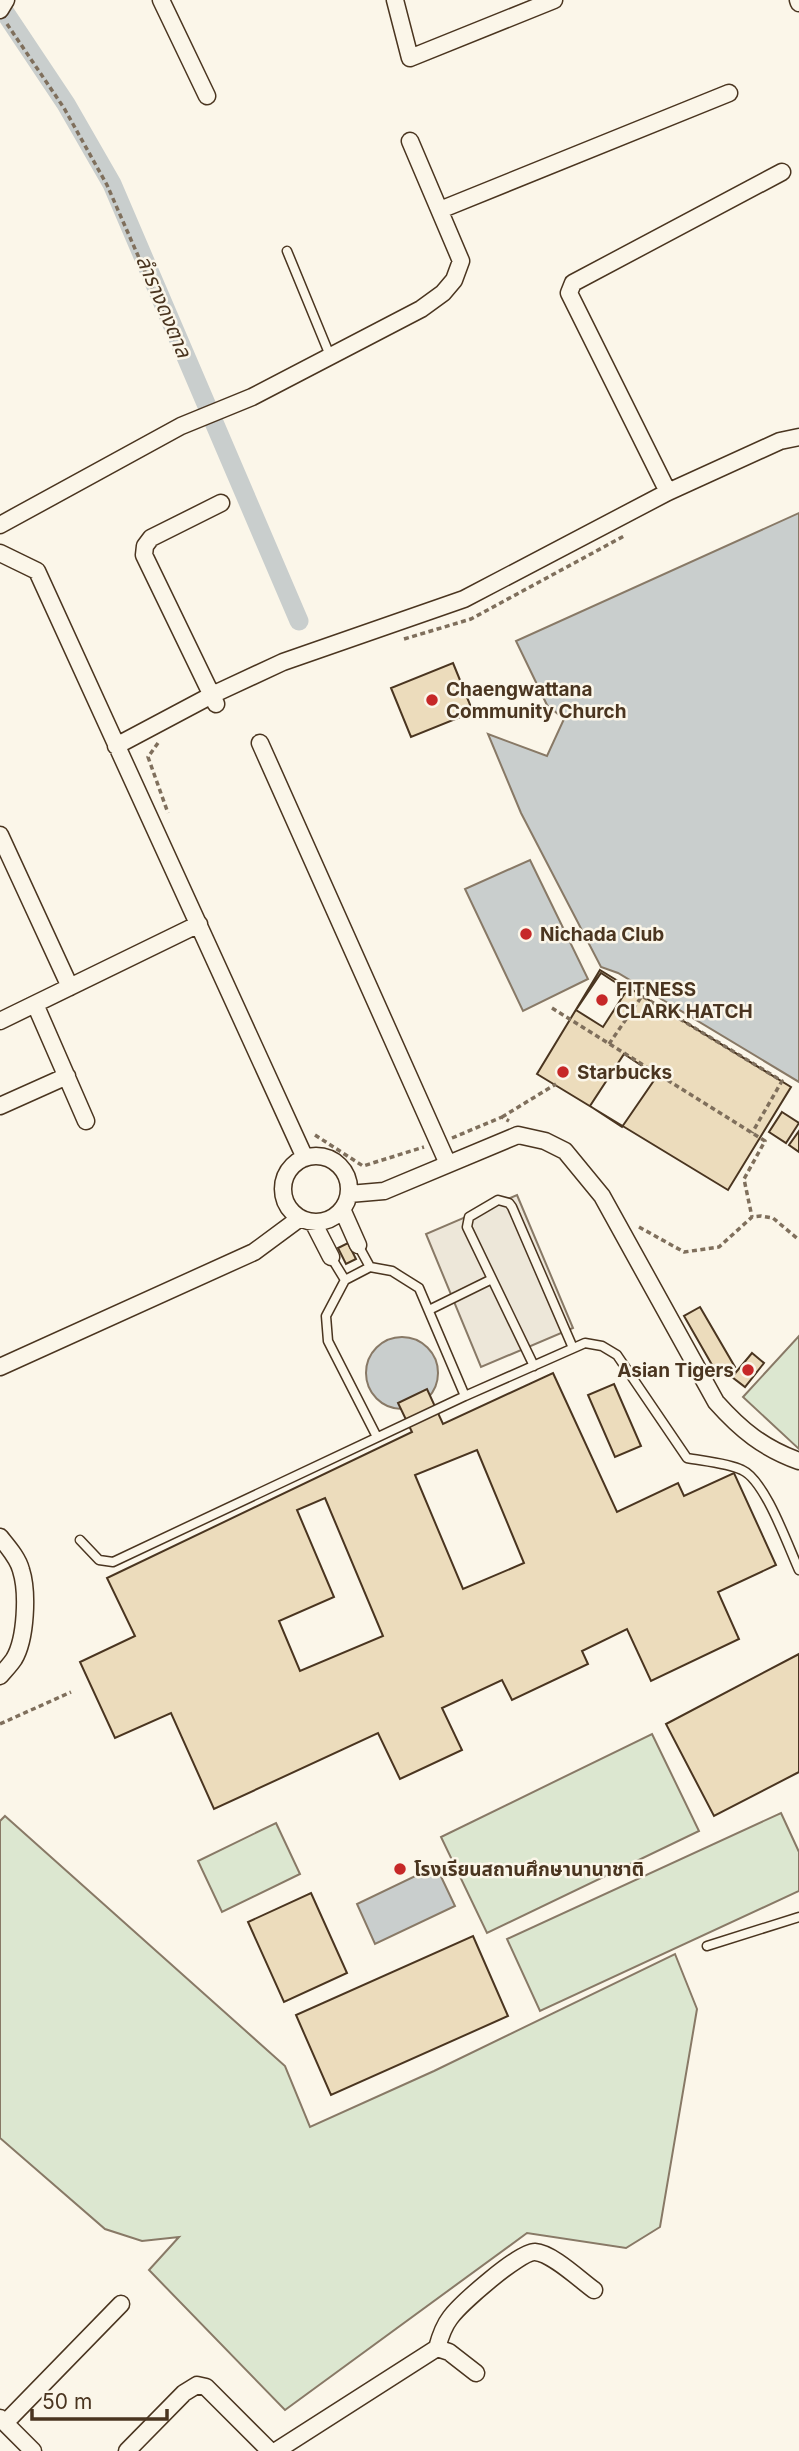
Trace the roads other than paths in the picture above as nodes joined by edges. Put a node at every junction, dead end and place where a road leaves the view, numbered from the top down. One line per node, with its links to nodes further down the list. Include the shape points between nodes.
1 (6, 0): 5 (street)
2 (161, 0): 7 (street)
3 (394, 0): 4 (street, via 410,58)
4 (554, 0)
5 (0, 12)
6 (729, 93): 10 (street)
7 (207, 96)
8 (410, 141): 10 (street)
9 (782, 172): 14 (street, via 573,283 570,289)
10 (440, 210): 12 (street, via 461,261 454,280 421,309)
11 (286, 251): 12 (lane)
12 (331, 358): 16 (street, via 181,426)
13 (799, 437): 14 (street, via 780,441)
14 (668, 492): 18 (street, via 464,599 283,662)
15 (221, 503): 18 (street, via 150,538 144,555)
16 (0, 524)
17 (0, 553): 20 (street, via 37,571)
18 (214, 700): 20 (street)
19 (260, 743): 30 (street)
20 (116, 746): 22 (street)
21 (0, 835): 23 (street)
22 (199, 924): 23 (street); 29 (street)
23 (70, 987): 24 (street)
24 (35, 1004): 25 (street); 26 (street)
25 (0, 1021)
26 (67, 1076): 27 (street); 28 (street)
27 (0, 1106)
28 (86, 1121)
29 (305, 1158): 31 (street, via 318,1156 338,1164 348,1177); 33 (street, via 292,1166 283,1193 287,1205)
30 (448, 1164): 31 (street, via 384,1191); 45 (street, via 518,1135 565,1151 602,1196 716,1402 739,1427)
31 (349, 1194): 32 (street)
32 (342, 1209): 33 (street, via 328,1220); 34 (street)
33 (307, 1220): 35 (street); 42 (street, via 254,1252)
34 (358, 1245): 36 (lane)
35 (331, 1257): 38 (lane)
36 (370, 1267): 38 (lane); 39 (lane, via 392,1271 419,1288)
37 (492, 1279): 39 (lane); 40 (lane, via 467,1222 473,1213 498,1200 512,1208); 41 (lane)
38 (345, 1280): 44 (lane, via 326,1316 328,1341)
39 (429, 1310): 43 (lane)
40 (573, 1348): 41 (lane); 48 (lane, via 584,1343 617,1355 687,1458 742,1470 755,1481)
41 (534, 1366): 43 (lane)
42 (0, 1367)
43 (465, 1396): 44 (lane)
44 (377, 1437): 47 (lane, via 113,1562 99,1560)
45 (799, 1461)
46 (0, 1537): 49 (street, via 21,1569 24,1590 20,1646)
47 (80, 1540)
48 (799, 1570)
49 (0, 1676)
50 (799, 1917): 51 (lane)
51 (707, 1946)
52 (594, 2290): 54 (street, via 542,2253 527,2253 457,2310 441,2332)
53 (121, 2304): 56 (street)
54 (437, 2348): 55 (street); 59 (street)
55 (476, 2373)
56 (3, 2421): 57 (street)
57 (33, 2451)
58 (127, 2451): 59 (street, via 197,2385 206,2388)
59 (273, 2451)

